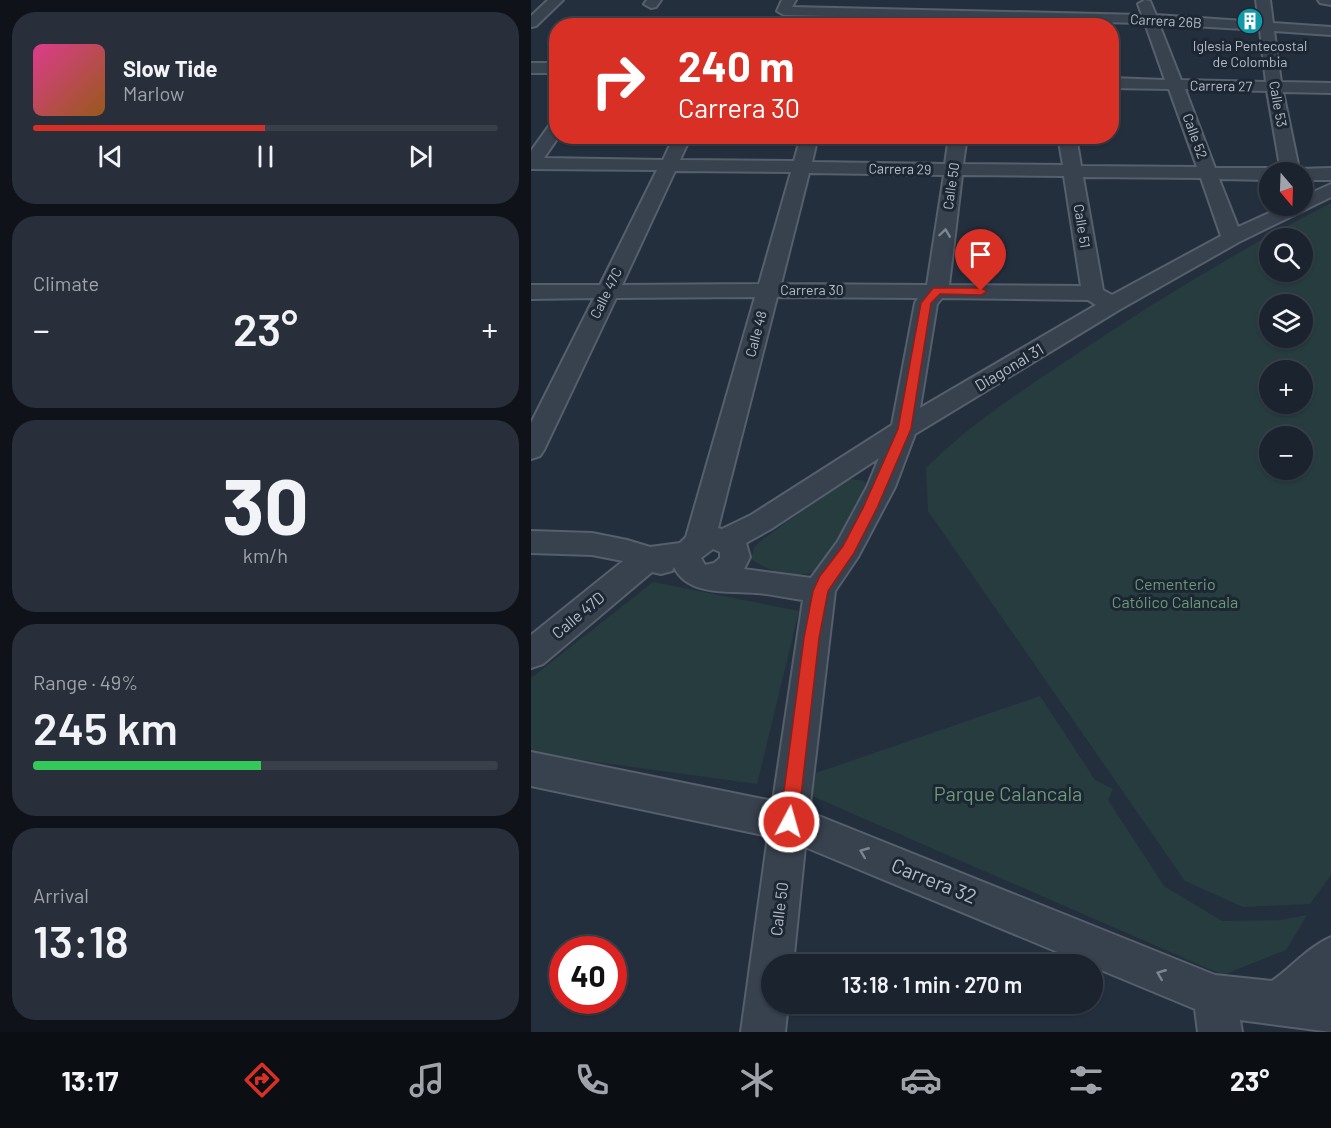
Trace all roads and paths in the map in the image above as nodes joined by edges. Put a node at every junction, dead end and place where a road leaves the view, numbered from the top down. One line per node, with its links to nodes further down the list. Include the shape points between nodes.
1 (556, 0): 17 (street)
2 (963, 0): 12 (street)
3 (977, 0): 13 (street)
4 (1048, 0): 14 (street)
5 (1144, 0): 15 (street, Calle 52)
6 (1263, 0): 18 (street, Calle 53)
7 (1325, 0): 8 (street)
8 (1331, 1)
9 (787, 5): 10 (street, Carrera 26B)
10 (858, 6): 11 (street, Carrera 26B)
11 (945, 18)
12 (966, 18)
13 (968, 18)
14 (1050, 18)
15 (1152, 19): 16 (street, Carrera 26B); 18 (street, Carrera 26B); 23 (street, Calle 52)
16 (1119, 20)
17 (531, 23)
18 (1267, 26): 19 (street, Carrera 26B); 24 (street, Calle 53)
19 (1331, 31)
20 (531, 68): 21 (street)
21 (549, 68)
22 (1119, 83): 23 (street, Carrera 27)
23 (1177, 85): 24 (street, Carrera 27); 38 (street, Calle 52)
24 (1273, 87): 25 (street, Carrera 27); 32 (street, Calle 53)
25 (1331, 88)
26 (549, 138): 33 (street)
27 (679, 144): 34 (street, Calle 47C)
28 (807, 144): 35 (street, Calle 48)
29 (942, 144): 36 (street, Calle 50)
30 (955, 144): 36 (street, Calle 50)
31 (1069, 144): 37 (street, Calle 51)
32 (1288, 162)
33 (531, 163): 34 (street, Carrera 29)
34 (669, 165): 35 (street, Carrera 29); 48 (street, Calle 47C)
35 (800, 167): 36 (street, Carrera 29); 46 (street, Calle 48)
36 (944, 169): 37 (street, Carrera 29); 49 (street, Calle 50)
37 (1074, 171): 38 (street, Carrera 29); 50 (street, Calle 51)
38 (1209, 173): 39 (street, Carrera 29); 45 (street, Calle 52)
39 (1259, 174)
40 (1313, 174): 41 (street)
41 (1331, 174)
42 (1331, 190): 43 (street, Diagonal 31)
43 (1313, 199)
44 (1278, 216): 45 (street, Diagonal 31)
45 (1233, 238): 50 (street, Diagonal 31)
46 (767, 290): 48 (street, Carrera 30); 49 (street, Carrera 30); 56 (street, Calle 48, via 712,497)
47 (531, 292): 48 (street, Carrera 30)
48 (607, 292): 52 (street, Calle 47C)
49 (928, 295): 50 (street, Carrera 30); 51 (street, Calle 50)
50 (1102, 299): 51 (street, Diagonal 31)
51 (904, 429): 53 (street, Diagonal 31); 54 (street, Calle 50)
52 (531, 450)
53 (851, 466): 54 (street, via 870,470 879,478); 56 (street, Diagonal 31, via 761,522)
54 (881, 487): 58 (street, Calle 50, via 849,549)
55 (531, 542): 57 (street, via 592,544 627,550)
56 (716, 557): 57 (street); 58 (street)
57 (644, 566): 59 (street, Calle 47D)
58 (820, 591): 61 (street, Calle 50)
59 (531, 654)
60 (536, 777): 61 (street, Carrera 32)
61 (789, 822): 62 (street, Calle 50); 67 (street, Carrera 32, one-way to 61)
62 (773, 954)
63 (1331, 958): 64 (street)
64 (1278, 1003): 65 (street, Carrera 32); 67 (street, Carrera 32)
65 (1331, 1010)
66 (765, 1014): 68 (street, Calle 50)
67 (1217, 1014)
68 (763, 1032)

